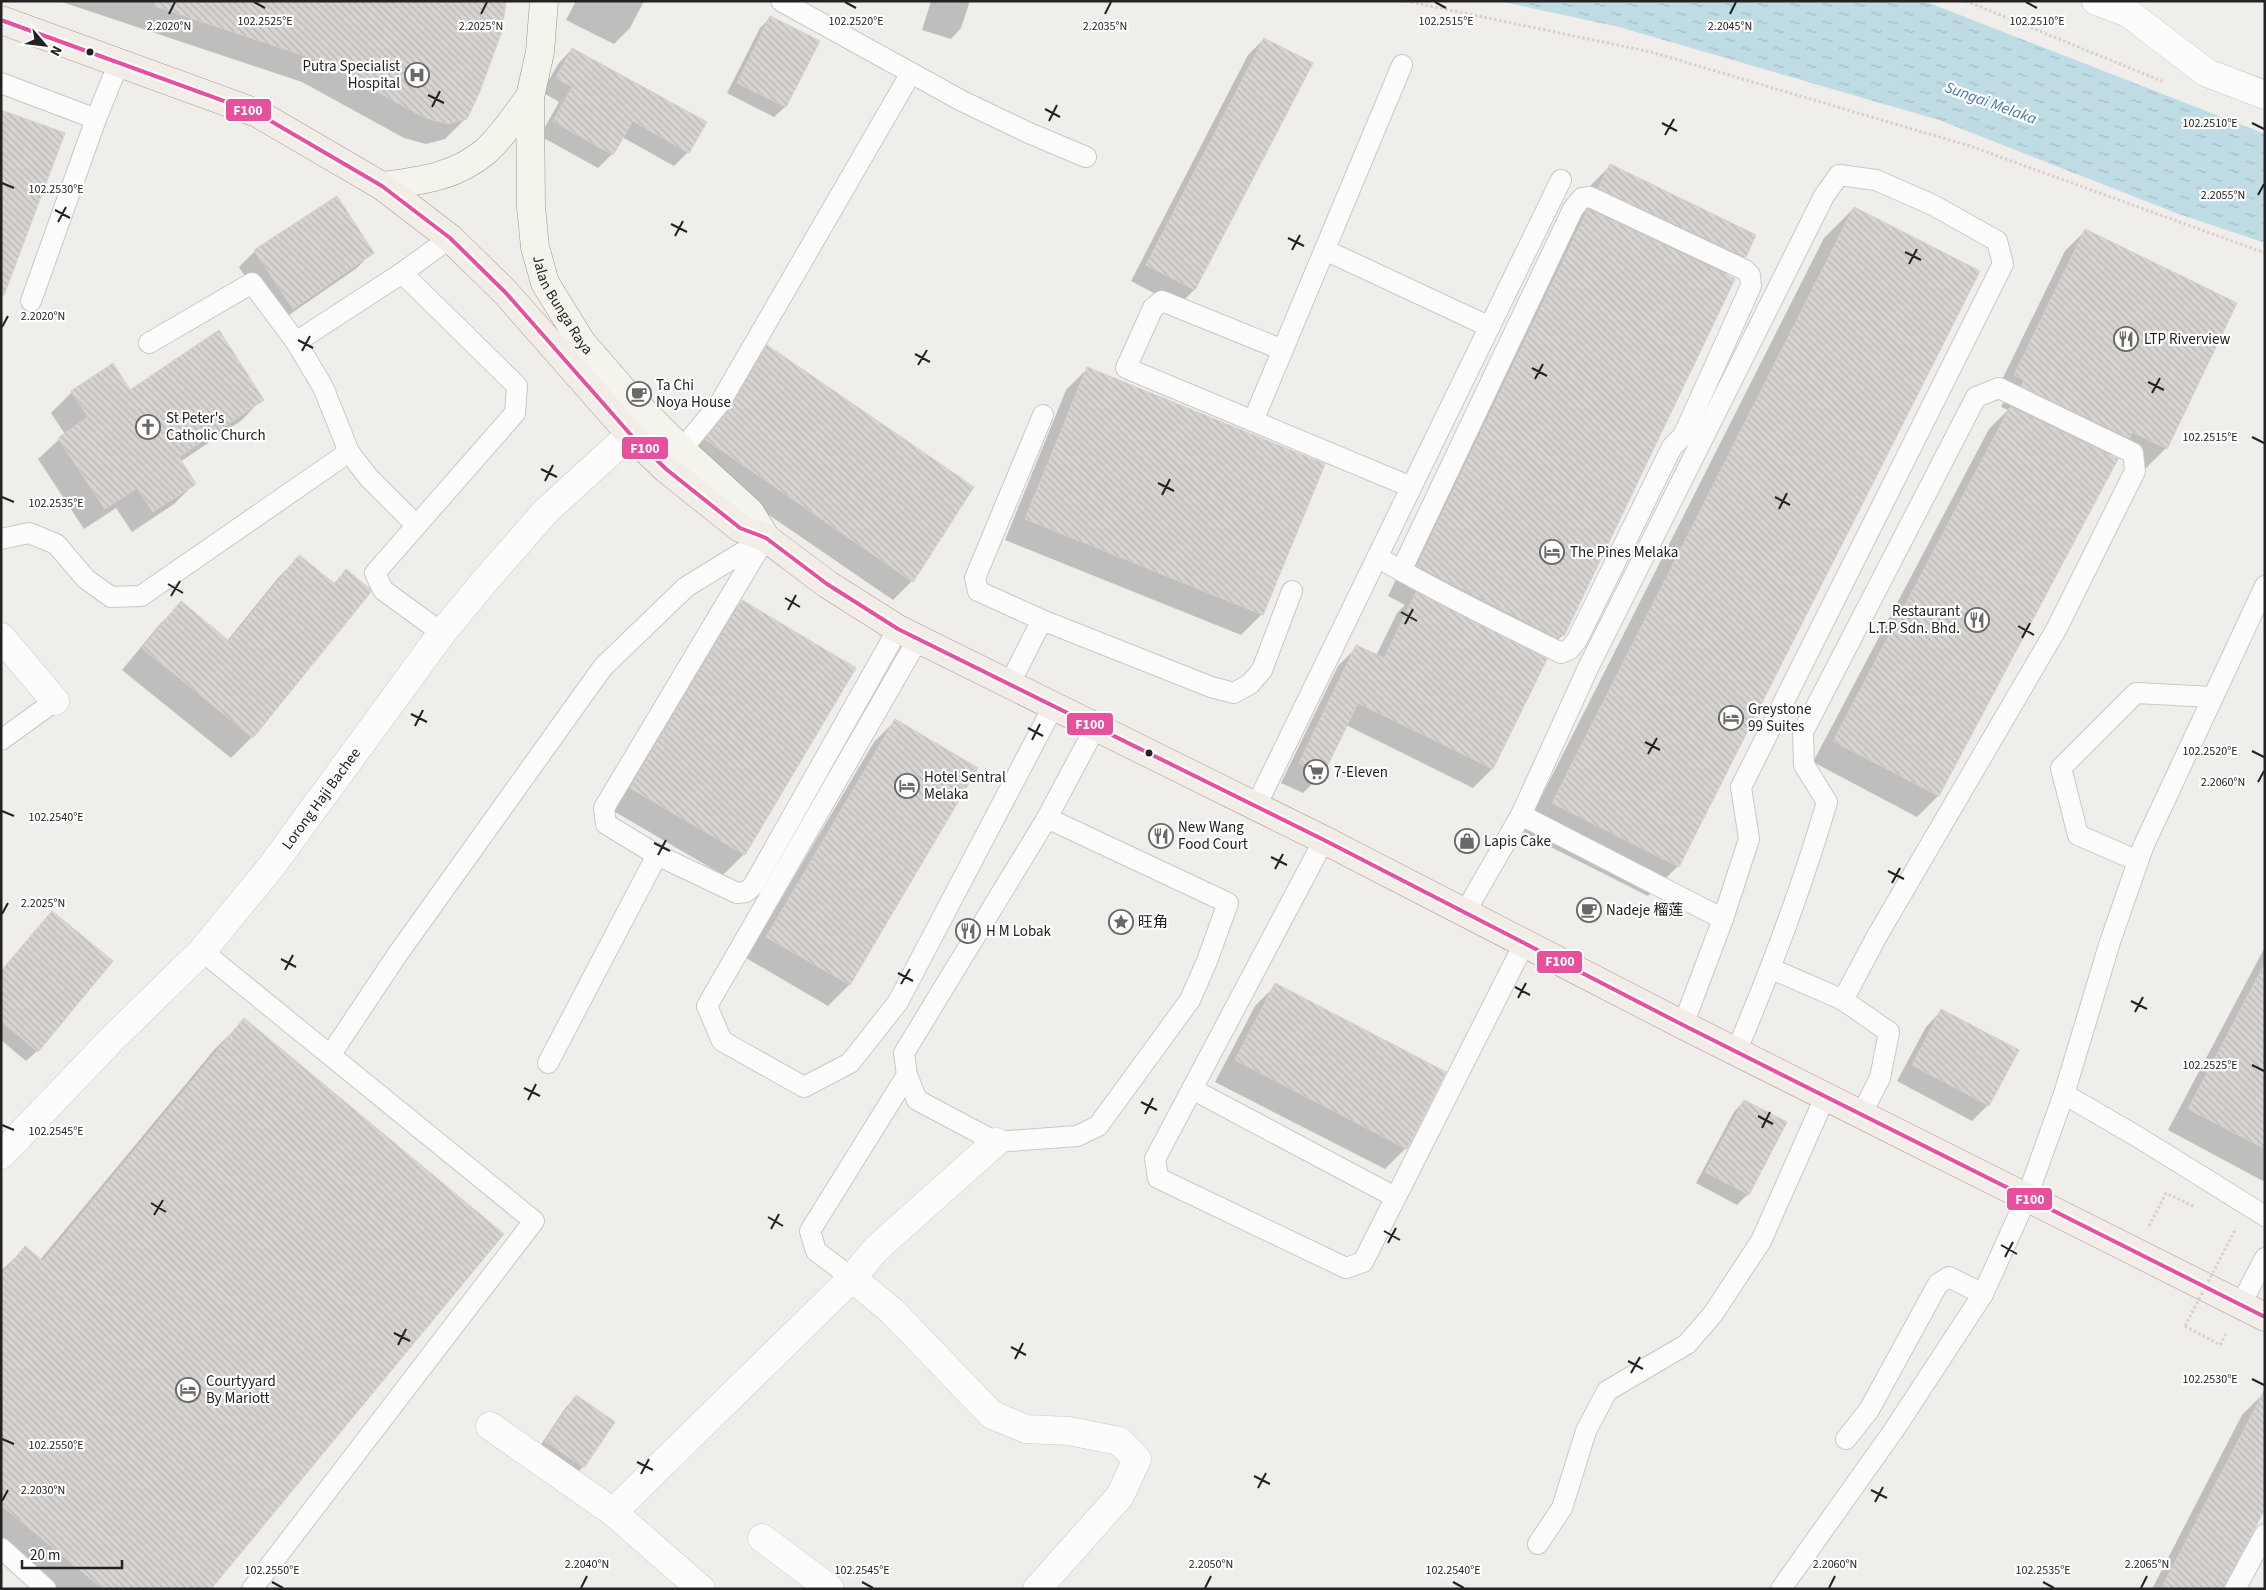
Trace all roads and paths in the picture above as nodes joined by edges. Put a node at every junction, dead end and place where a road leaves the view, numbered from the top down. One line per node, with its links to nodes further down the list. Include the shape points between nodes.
1 (544, 1): 14 (street, Jalan Bunga Raya, via 540,52)
2 (781, 1): 10 (lane)
3 (1406, 1): 21 (path, via 1651,52 1970,146)
4 (1966, 1): 11 (path)
5 (2096, 1): 6 (street)
6 (2130, 7): 13 (street, via 2207,74)
7 (1, 20): 8 (main road)
8 (119, 62): 15 (lane); 18 (main road, via 257,113)
9 (1402, 65): 20 (lane)
10 (911, 73): 16 (lane, via 970,105); 32 (lane, via 720,403)
11 (2165, 82)
12 (1, 83): 15 (lane)
13 (2265, 95)
14 (530, 97): 18 (street, via 486,150 459,170 428,180); 30 (street, Jalan Bunga Raya, via 531,207 535,247 545,283)
15 (96, 119): 23 (lane)
16 (1086, 157)
17 (1561, 180): 24 (lane)
18 (382, 186): 19 (main road)
19 (450, 238): 22 (lane); 30 (main road)
20 (1325, 250): 24 (lane); 27 (lane)
21 (2265, 253)
22 (402, 273): 25 (lane); 34 (lane, via 517,386 514,413)
23 (31, 301)
24 (1490, 326): 33 (lane)
25 (296, 342): 26 (lane, via 252,283); 31 (lane, via 323,387)
26 (149, 343)
27 (1283, 350): 29 (lane); 29 (lane, via 1162,301 1153,308 1126,368)
28 (1043, 416): 41 (lane, via 975,578 978,591)
29 (1253, 421): 33 (lane)
30 (640, 426): 32 (main road); 42 (street, Lorong Haji Bachee, via 546,511)
31 (349, 452): 34 (lane, via 369,478); 36 (lane, via 141,596 110,597 86,579 56,544 29,534)
32 (674, 460): 35 (main road, via 740,528)
33 (1411, 487): 37 (lane)
34 (416, 525): 42 (lane, via 375,573 383,590)
35 (766, 538): 43 (main road, via 827,584); 55 (lane, via 604,808 606,824); 65 (lane, via 686,588 603,667 396,955)
36 (1, 539)
37 (1377, 557): 38 (lane); 51 (lane)
38 (1401, 572): 38 (lane, via 1561,653 1570,649 1672,447 1683,436 1750,286 1750,275 1590,197 1582,198 1569,218)
39 (2265, 586): 46 (lane)
40 (1292, 591): 41 (lane, via 1262,670 1250,684 1234,693 1211,687)
41 (1042, 620): 45 (lane)
42 (442, 632): 60 (street, Lorong Haji Bachee, via 271,868)
43 (908, 634): 45 (main road); 48 (lane, via 707,1006 722,1042 804,1087 850,1063 898,1002); 55 (lane, via 753,886 746,892 737,893)
44 (1, 637): 47 (street)
45 (1009, 685): 48 (main road)
46 (2213, 697): 56 (lane); 56 (lane, via 2136,693 2061,768 2078,835)
47 (55, 700): 50 (lane)
48 (1053, 707): 49 (main road)
49 (1095, 728): 51 (main road); 53 (lane)
50 (1, 740)
51 (1256, 806): 54 (main road)
52 (1521, 815): 57 (lane); 58 (lane); 58 (lane, via 1588,668 1824,196 1840,175 1876,180 1934,204 1997,241 2003,264 1741,787 1749,839)
53 (1047, 818): 67 (lane, via 904,1053); 72 (lane, via 1228,903 1190,1000 1098,1126 1077,1136)
54 (1324, 840): 57 (main road); 68 (lane)
55 (658, 855): 66 (lane)
56 (2138, 861): 69 (lane)
57 (1464, 914): 59 (main road)
58 (1723, 919): 63 (lane)
59 (1524, 944): 63 (main road); 74 (lane)
60 (202, 951): 65 (lane); 73 (street, Lorong Haji Bachee)
61 (1772, 969): 62 (lane); 62 (lane, via 1827,802 1804,765 1804,732 1976,398 1999,388 2133,453 2136,472 2057,628); 64 (lane)
62 (1843, 1000): 71 (lane, via 1889,1032 1880,1078)
63 (1683, 1025): 64 (main road)
64 (1736, 1052): 70 (main road)
65 (331, 1054): 94 (lane, via 534,1221)
66 (548, 1062)
67 (907, 1075): 72 (lane, via 917,1100); 81 (lane, via 810,1231 816,1251)
68 (1192, 1089): 74 (lane); 74 (lane, via 1155,1159 1158,1178 1346,1268 1363,1262)
69 (2064, 1094): 75 (lane); 77 (lane)
70 (1825, 1097): 71 (main road); 91 (lane, via 1761,1241 1713,1314 1687,1344 1607,1391 1586,1431 1562,1508)
71 (1861, 1115): 75 (main road)
72 (996, 1142): 81 (street, via 876,1248)
73 (1, 1155)
74 (1395, 1197)
75 (2027, 1197): 79 (main road); 82 (lane)
76 (2201, 1210): 79 (path, via 2166,1193)
77 (2265, 1216)
78 (2227, 1223): 85 (path, bridge, via 2236,1228)
79 (2135, 1253): 83 (main road)
80 (2265, 1258): 83 (lane)
81 (852, 1278): 88 (street); 97 (street, via 892,1311 992,1416 1026,1429 1069,1431 1119,1441 1137,1459 1120,1496)
82 (1982, 1294): 87 (lane, via 1950,1277 1938,1284 1869,1410); 98 (lane, via 1894,1430)
83 (2240, 1306): 84 (main road)
84 (2265, 1317)
85 (2185, 1326)
86 (490, 1426): 88 (street)
87 (1846, 1439)
88 (612, 1512): 95 (street)
89 (2265, 1534): 99 (lane)
90 (762, 1538): 96 (street)
91 (1538, 1544)
92 (1, 1548): 93 (lane)
93 (46, 1589)
94 (252, 1589)
95 (701, 1589)
96 (830, 1589)
97 (1037, 1589)
98 (1781, 1589)
99 (2236, 1589)

